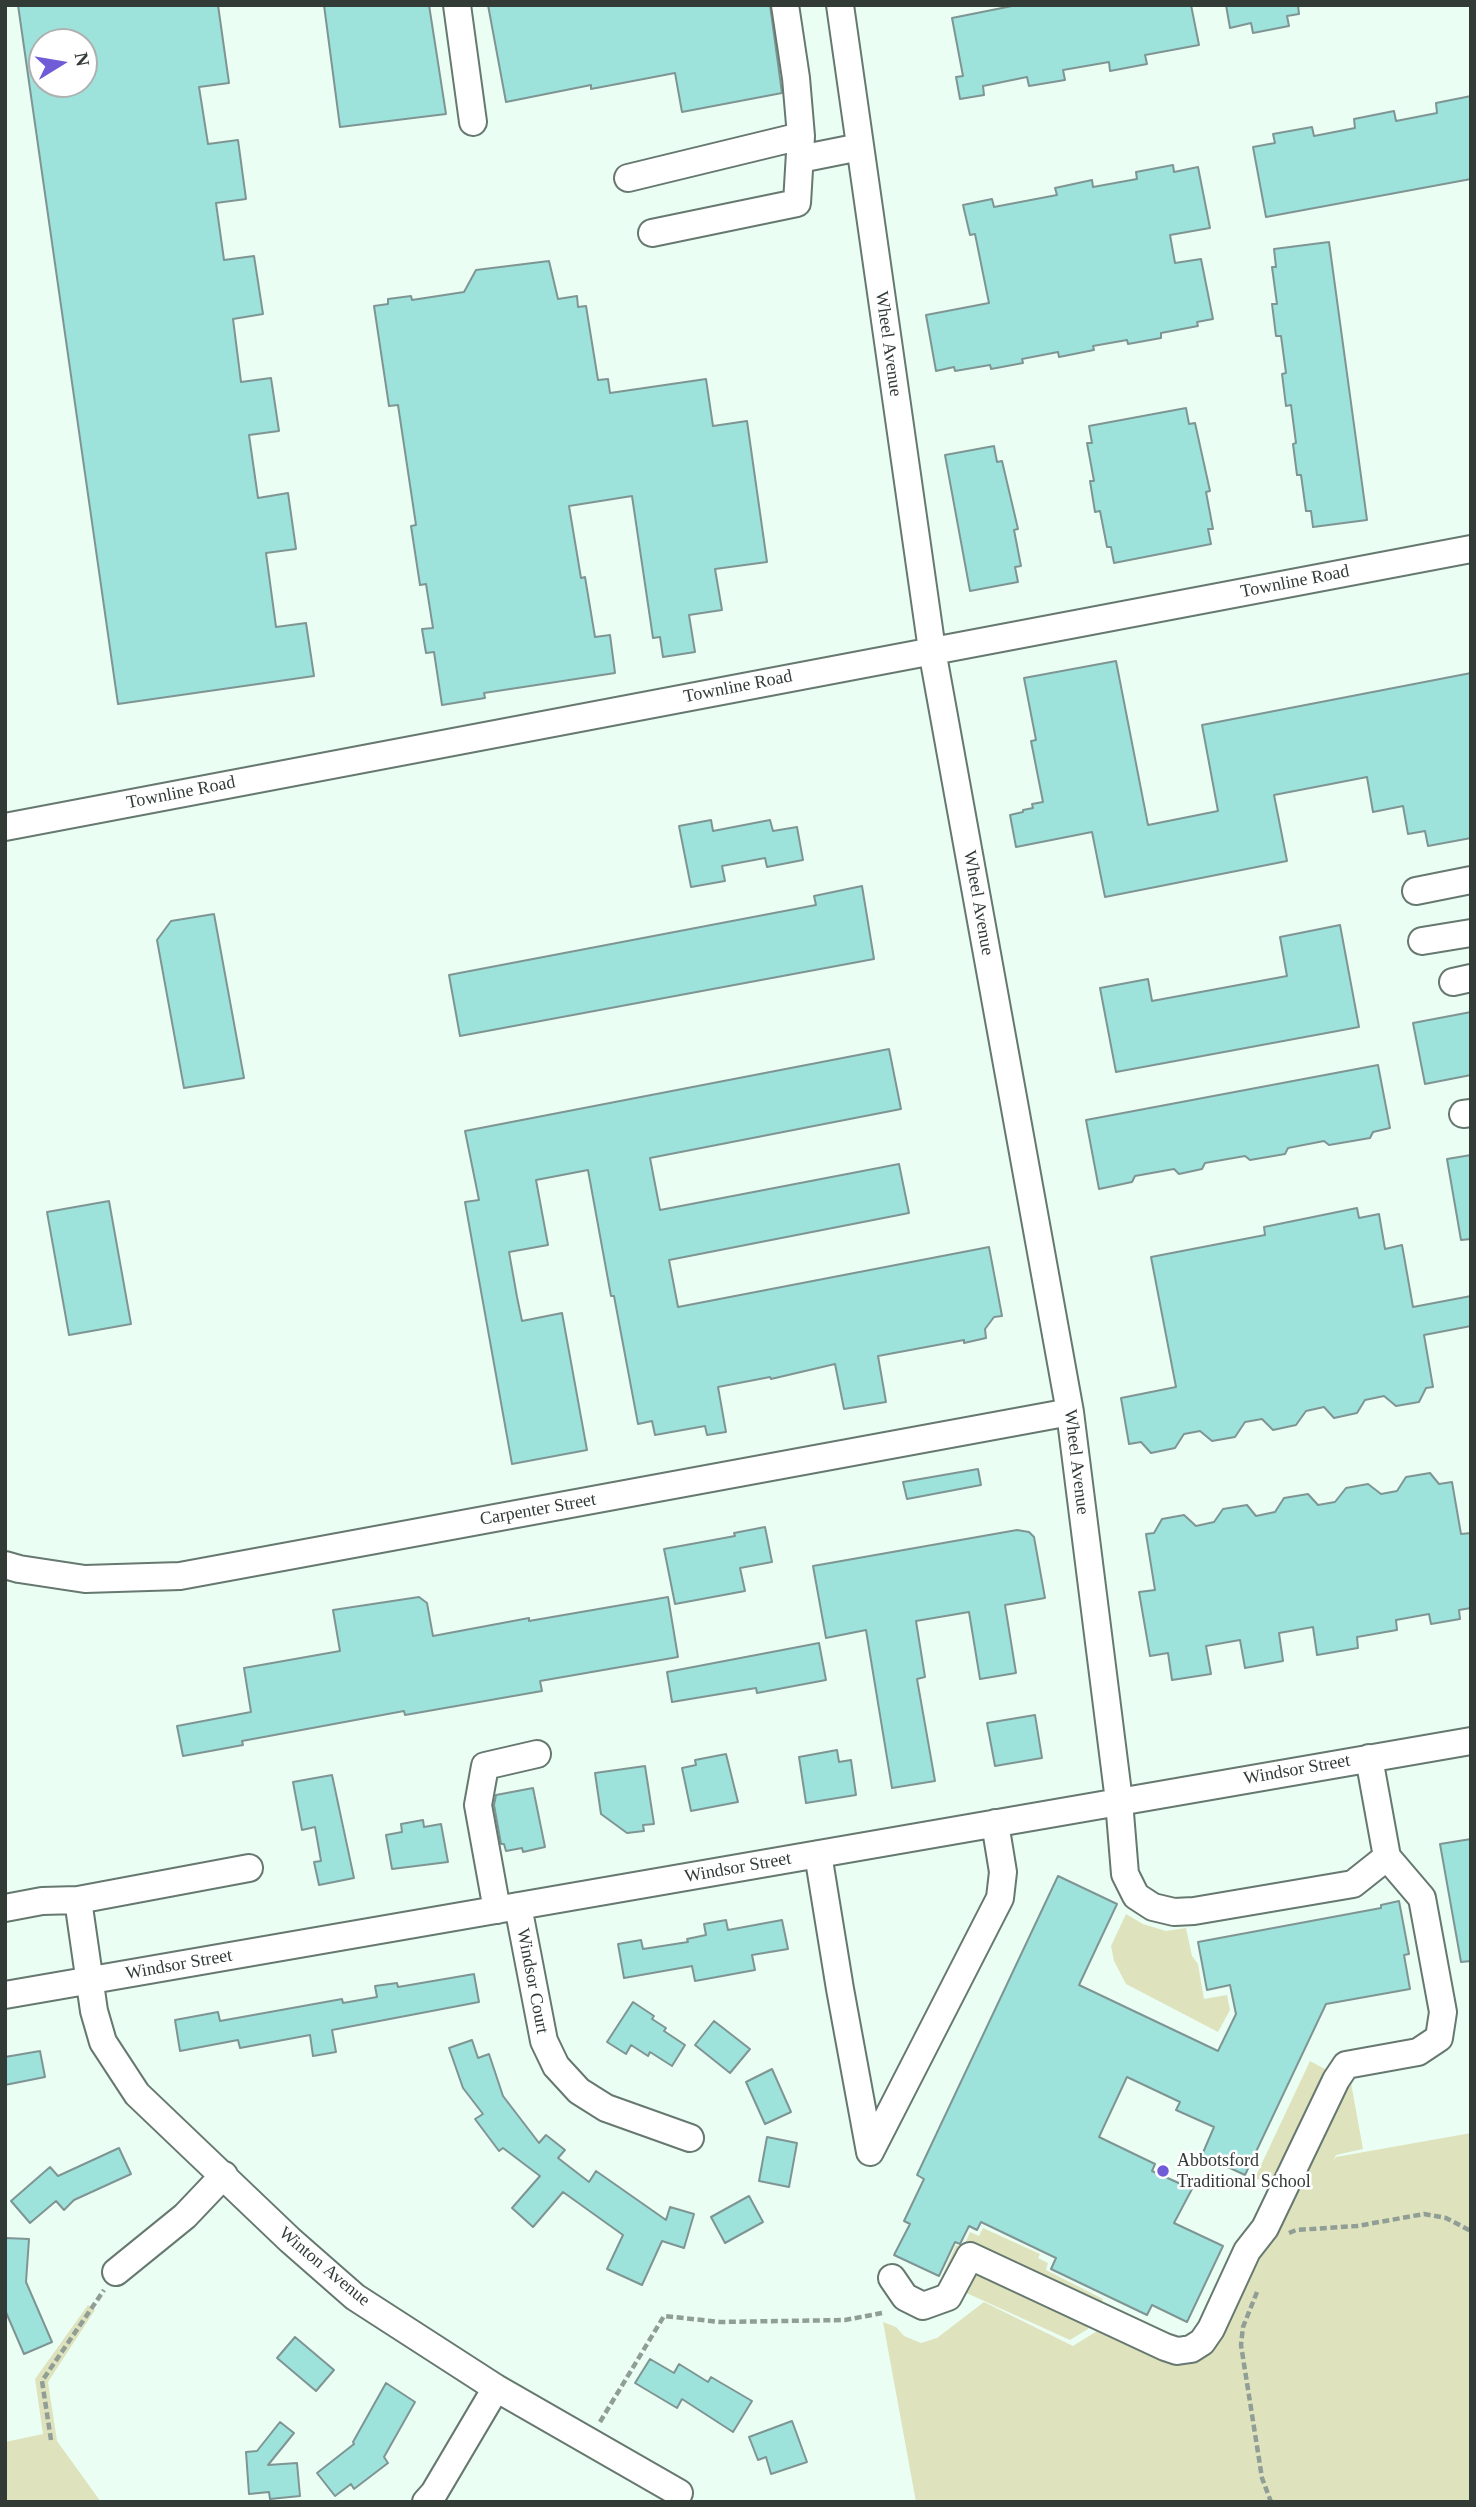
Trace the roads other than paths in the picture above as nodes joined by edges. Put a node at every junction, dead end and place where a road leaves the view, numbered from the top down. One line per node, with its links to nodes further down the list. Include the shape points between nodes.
1 (457, 5): 4 (street)
2 (785, 5): 6 (street)
3 (840, 5): 5 (street, Wheel Avenue)
4 (473, 122)
5 (860, 147): 6 (street); 10 (street, Wheel Avenue)
6 (800, 148): 7 (street); 8 (street, via 797,203)
7 (628, 178)
8 (652, 233)
9 (1471, 549): 10 (street, Townline Road)
10 (932, 650): 11 (street, Townline Road); 16 (street, Wheel Avenue)
11 (5, 827)
12 (1471, 880): 13 (street)
13 (1416, 891)
14 (1471, 933): 15 (street)
15 (1422, 941)
16 (1070, 1412): 17 (street, Carpenter Street, via 180,1576 85,1580); 21 (street, Wheel Avenue)
17 (5, 1565)
18 (1471, 1741): 20 (street, Windsor Street)
19 (537, 1754): 28 (street, Windsor Court, via 485,1766 478,1805)
20 (1369, 1758): 21 (street, Windsor Street); 24 (street)
21 (1119, 1801): 22 (street, Windsor Street); 24 (street, Wheel Avenue, via 1125,1874 1136,1896 1153,1907 1174,1912 1353,1884)
22 (995, 1823): 23 (street, Windsor Street); 23 (street, via 1003,1872 1000,1898 870,2152)
23 (818, 1854): 28 (street, Windsor Street)
24 (1387, 1857): 34 (street, via 1422,1898 1443,2012 1439,2038 1418,2052 1346,2064 1265,2228 1247,2251 1202,2342 1177,2351 1165,2347 970,2256 948,2297 923,2306 905,2297)
25 (249, 1868): 26 (street)
26 (78, 1900): 27 (street); 29 (street, Winton Avenue)
27 (5, 1908)
28 (507, 1908): 29 (street, Windsor Street); 31 (street, Windsor Court, via 544,2041 556,2066 579,2091 606,2108)
29 (88, 1981): 30 (street, Windsor Street); 32 (street, Winton Avenue, via 103,2042 119,2069 137,2094)
30 (5, 1995)
31 (690, 2138)
32 (224, 2175): 33 (street, via 185,2216); 35 (street, Winton Avenue, via 355,2297)
33 (116, 2272)
34 (892, 2278)
35 (496, 2388): 36 (street, Winton Avenue); 37 (street)
36 (680, 2493)
37 (426, 2502)

